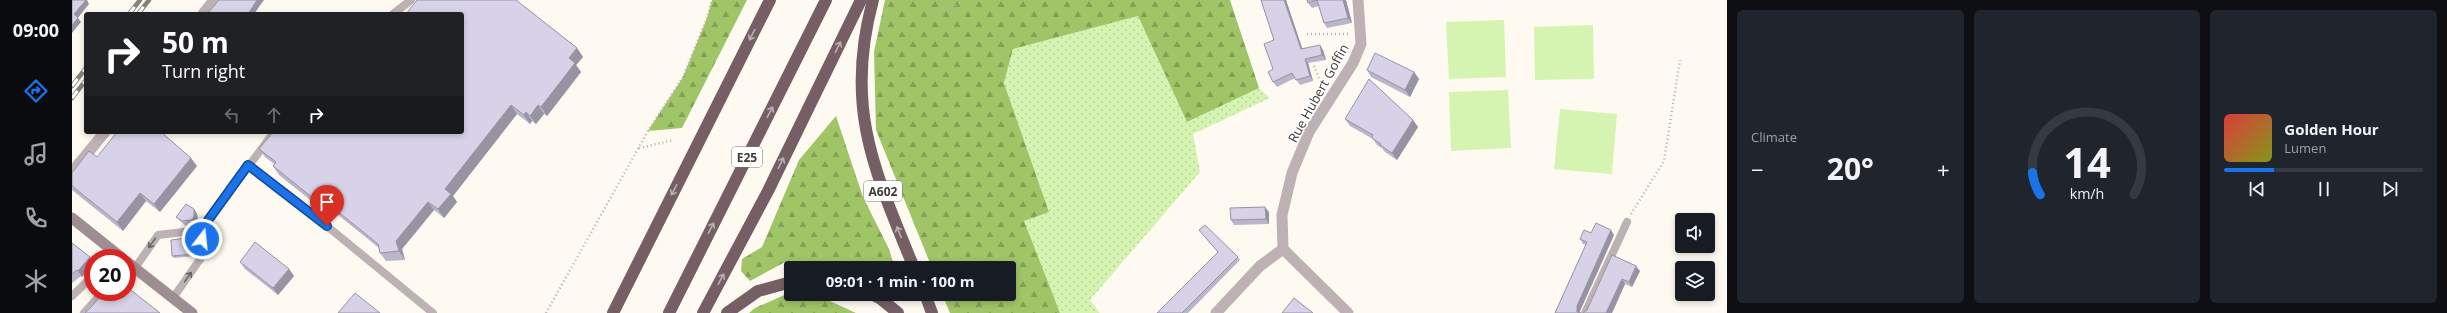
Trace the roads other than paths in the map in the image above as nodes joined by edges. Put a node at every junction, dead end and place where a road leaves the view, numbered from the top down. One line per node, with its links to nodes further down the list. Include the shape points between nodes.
1 (214, 0): 8 (street)
2 (411, 0): 9 (lane)
3 (770, 0): 32 (highway, one-way to 32)
4 (826, 0): 33 (highway, E25, one-way to 4)
5 (861, 0): 34 (highway, one-way to 5, via 768,191)
6 (873, 0): 20 (highway, A602, one-way to 6, via 882,190 869,147 862,110 862,54)
7 (1358, 0): 18 (street, Rue Hubert Goffin, via 1361,44 1353,63 1309,132 1292,173 1282,216)
8 (205, 12)
9 (396, 12)
10 (103, 134): 13 (street)
11 (272, 134): 12 (lane)
12 (248, 165): 16 (lane); 31 (lane, via 300,204)
13 (72, 172)
14 (72, 218): 17 (main road)
15 (1626, 222): 40 (lane)
16 (201, 230): 19 (lane, one-way to 19, via 158,235); 25 (lane, one-way to 16, via 203,255)
17 (110, 249)
18 (1283, 249): 38 (street, via 1260,266); 39 (street)
19 (136, 251)
20 (911, 261)
21 (136, 270): 25 (main road)
22 (784, 284): 35 (highway, via 758,291)
23 (84, 285): 24 (lane)
24 (72, 296)
25 (173, 298): 30 (main road)
26 (94, 301): 29 (lane)
27 (883, 301): 36 (highway)
28 (928, 301): 37 (highway)
29 (84, 313)
30 (192, 313)
31 (433, 313)
32 (612, 313)
33 (668, 313)
34 (703, 313)
35 (727, 313)
36 (898, 313)
37 (932, 313)
38 (1216, 313)
39 (1348, 313)
40 (1585, 313)

